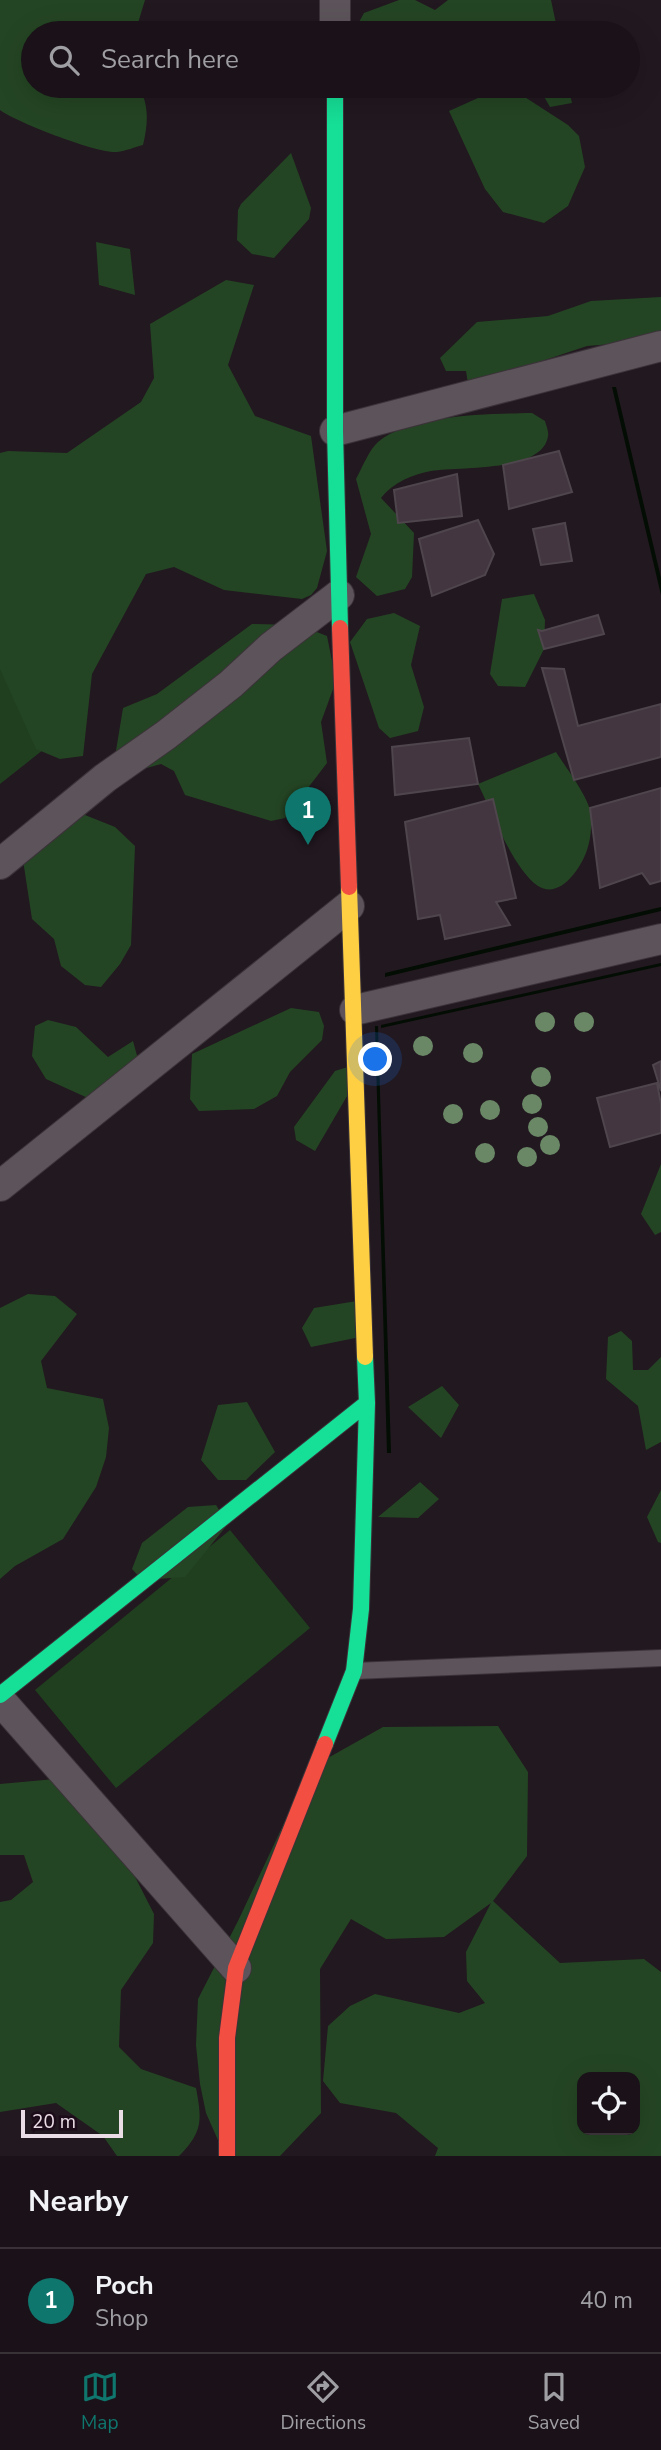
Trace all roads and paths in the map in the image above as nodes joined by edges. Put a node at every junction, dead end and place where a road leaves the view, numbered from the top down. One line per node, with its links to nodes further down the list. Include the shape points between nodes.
1 (335, 0): 2 (street)
2 (335, 21)
3 (335, 98): 5 (street)
4 (661, 346): 5 (street)
5 (335, 431): 6 (street)
6 (339, 595): 7 (street); 8 (street)
7 (0, 864)
8 (349, 906): 10 (street); 11 (street)
9 (661, 939): 10 (street)
10 (355, 1010): 12 (street)
11 (0, 1186)
12 (368, 1403): 14 (street, via 361,1609); 15 (street)
13 (661, 1658): 14 (lane)
14 (354, 1671): 17 (street)
15 (0, 1695)
16 (0, 1700): 17 (street)
17 (236, 1968): 18 (street, via 226,2050)
18 (227, 2156)

